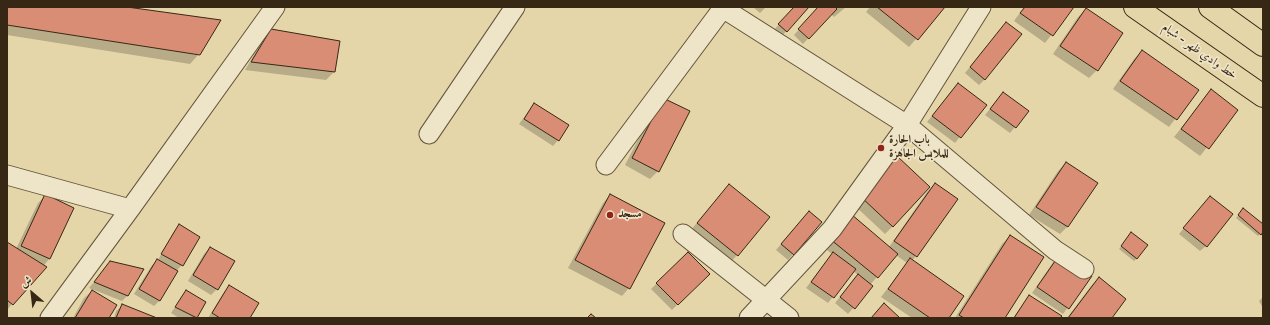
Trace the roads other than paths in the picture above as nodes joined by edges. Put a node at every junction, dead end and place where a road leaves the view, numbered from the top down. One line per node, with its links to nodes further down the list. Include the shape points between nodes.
1 (275, 7): 13 (street)
2 (515, 7): 10 (street)
3 (981, 7): 9 (street)
4 (1135, 7): 8 (main road, خط وادي ظهر - شبام)
5 (1210, 7): 7 (main road)
6 (722, 8): 9 (street); 11 (street)
7 (1263, 45)
8 (1263, 96)
9 (907, 125): 15 (street, via 1055,250); 16 (street, via 832,228)
10 (429, 134)
11 (606, 165)
12 (7, 175): 13 (street)
13 (130, 209): 17 (street)
14 (683, 234): 16 (street)
15 (1084, 269)
16 (766, 300): 18 (street); 19 (street)
17 (50, 318)
18 (749, 318)
19 (789, 318)

